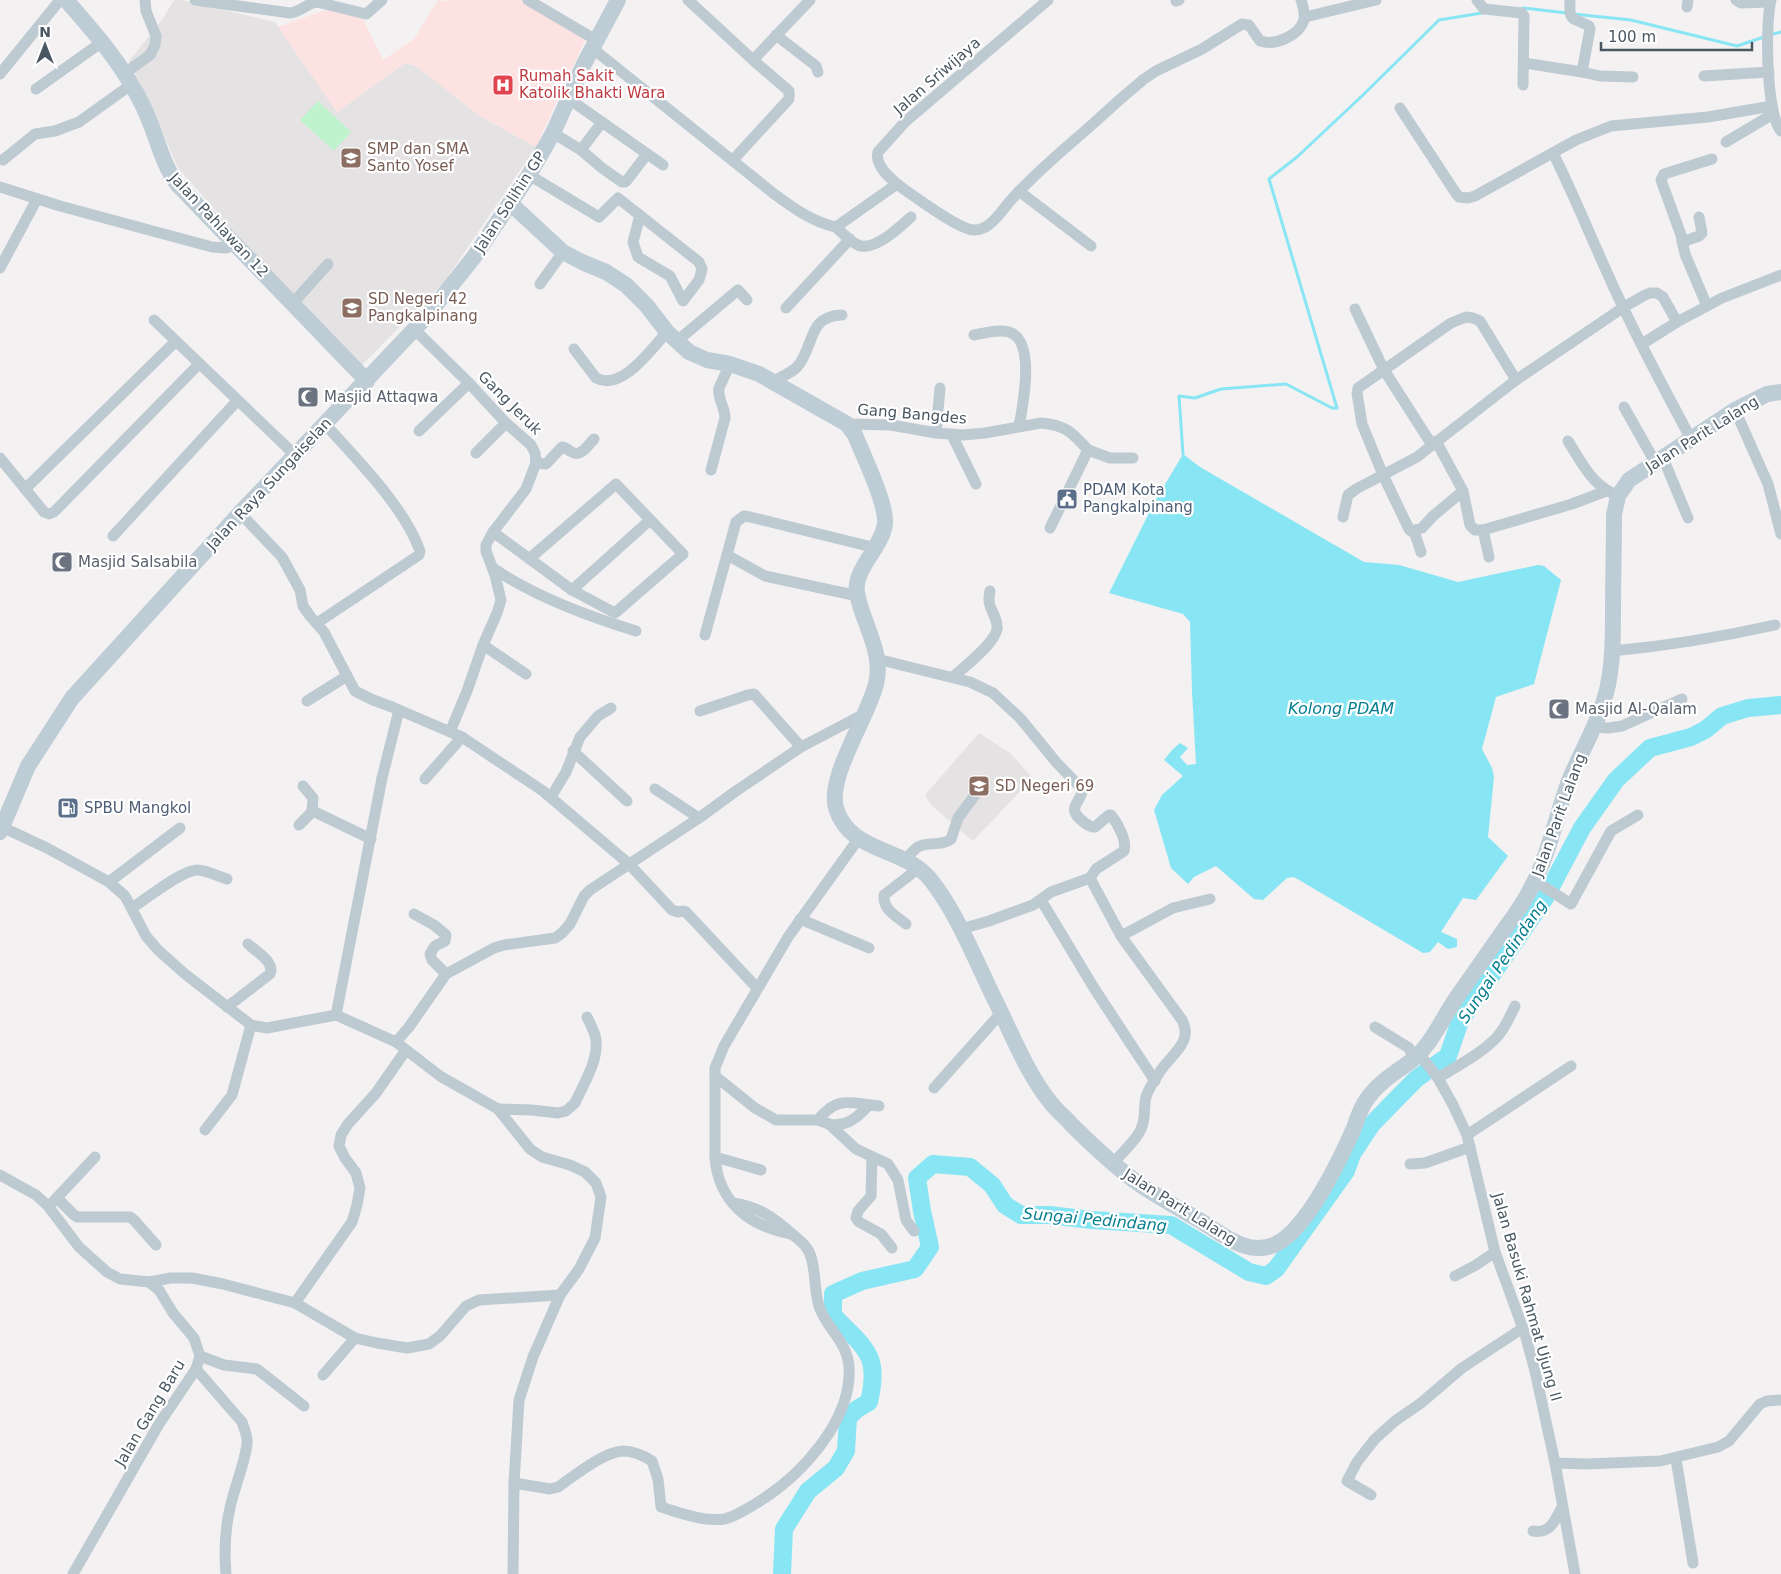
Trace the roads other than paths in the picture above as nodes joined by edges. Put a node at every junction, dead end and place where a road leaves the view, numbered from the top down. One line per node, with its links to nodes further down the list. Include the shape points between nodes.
1 (60, 0): 26 (street)
2 (66, 0): 19 (street, Jalan Pahlawan 12)
3 (145, 0): 29 (street, via 144,6 156,36 155,45)
4 (195, 0): 5 (street, via 290,13 317,2 366,14)
5 (382, 0)
6 (528, 0): 20 (street)
7 (618, 0): 20 (street, Jalan Solihin GP)
8 (688, 0): 21 (street)
9 (810, 0): 18 (street)
10 (1048, 0): 47 (street, Jalan Sriwijaya, via 925,104 882,146 878,161)
11 (1301, 0): 17 (street)
12 (1376, 0): 17 (street)
13 (1477, 0): 22 (street, via 1484,10 1522,13 1525,20)
14 (1570, 0): 24 (street, via 1569,16 1589,26 1590,30)
15 (1736, 0): 16 (street, via 1741,3)
16 (1771, 1): 25 (street)
17 (1304, 17): 49 (street, via 1297,30 1276,42 1260,41 1249,25 1242,24 1202,49 1156,71 1108,109)
18 (776, 35): 21 (street); 23 (street, via 816,66)
19 (102, 42): 29 (street, Jalan Pahlawan 12); 31 (street)
20 (594, 44): 32 (street, Jalan Solihin GP); 44 (street)
21 (752, 60): 44 (street, via 790,96)
22 (1524, 63): 24 (street); 30 (street)
23 (818, 72)
24 (1582, 72): 28 (street)
25 (1769, 72): 27 (street); 34 (street)
26 (0, 74)
27 (1704, 76)
28 (1633, 77)
29 (129, 79): 43 (street, via 79,122 35,134); 58 (street, Jalan Pahlawan 12, via 149,119 168,172)
30 (1523, 85)
31 (36, 89)
32 (569, 99): 35 (street); 37 (street, Jalan Solihin GP)
33 (1400, 108): 40 (street, via 1462,198 1475,196)
34 (1772, 110): 36 (street, via 1776,126); 38 (street); 40 (street, via 1611,126)
35 (602, 122): 39 (street); 41 (street)
36 (1781, 130)
37 (553, 133): 39 (street); 46 (street, Jalan Solihin GP)
38 (1726, 142)
39 (581, 150): 41 (street, via 625,182)
40 (1553, 153): 68 (street)
41 (647, 154): 45 (street)
42 (1712, 159): 57 (street, via 1662,176)
43 (3, 160)
44 (733, 160): 55 (street, via 797,210)
45 (663, 165)
46 (529, 175): 51 (street, Jalan Solihin GP); 52 (street, via 599,217 618,198)
47 (897, 184): 49 (street, via 958,224 974,230 989,224); 55 (street)
48 (0, 187): 50 (street)
49 (1019, 191): 59 (street)
50 (37, 199): 58 (street, via 212,247); 62 (street)
51 (510, 203): 60 (street); 74 (street, Jalan Solihin GP, via 474,257)
52 (640, 215): 52 (street, via 701,265 699,280 683,302 670,276 638,257 633,242)
53 (1699, 216): 57 (street, via 1702,232)
54 (911, 217): 56 (street, via 878,242 863,246)
55 (836, 227): 56 (street)
56 (850, 239): 69 (street)
57 (1682, 242): 67 (street)
58 (236, 245): 66 (street, Jalan Pahlawan 12)
59 (1091, 246)
60 (563, 252): 64 (street); 76 (street, via 626,285)
61 (328, 264): 66 (street)
62 (0, 268)
63 (1781, 275): 67 (street)
64 (540, 284)
65 (747, 300): 76 (street, via 738,290)
66 (293, 303): 84 (street, Jalan Pahlawan 12)
67 (1707, 306): 73 (street)
68 (1624, 307): 73 (street, via 1650,293 1658,294); 78 (street); 83 (street)
69 (786, 308)
70 (1355, 309): 82 (street)
71 (842, 315): 85 (street, via 822,320 797,367)
72 (154, 320): 77 (street)
73 (1677, 322): 78 (street)
74 (414, 329): 84 (street, Jalan Solihin GP); 86 (street, Gang Jeruk)
75 (974, 335): 95 (street, via 1008,331 1020,341 1026,377)
76 (672, 336): 79 (street, via 635,368 612,380 596,378); 81 (street, via 697,356)
77 (176, 341): 80 (street); 113 (street)
78 (1642, 344): 100 (street)
79 (574, 349)
80 (199, 364): 89 (street); 113 (street, via 54,512 44,512)
81 (730, 364): 85 (street); 110 (street, via 718,392 724,418)
82 (1384, 370): 83 (street, via 1451,322 1466,317 1480,321); 102 (street); 111 (street, via 1361,384 1357,393 1362,424)
83 (1516, 380): 102 (street)
84 (367, 381): 93 (street, Jalan Raya Sungaiselan)
85 (774, 382): 94 (street)
86 (469, 383): 92 (street, Gang Jeruk); 96 (street)
87 (940, 388): 97 (street)
88 (1781, 392): 91 (street, Jalan Parit Lalang, via 1767,394)
89 (236, 401): 105 (street); 125 (street)
90 (1624, 406): 108 (street)
91 (1735, 410): 100 (street, Jalan Parit Lalang); 124 (street, via 1768,484)
92 (506, 423): 104 (street); 109 (street, Gang Jeruk, via 531,445)
93 (325, 424): 105 (street, Jalan Raya Sungaiselan); 135 (street, via 378,484 420,551 419,555)
94 (847, 424): 97 (street, Gang Bangdes, via 891,424); 126 (street, via 884,508 885,524)
95 (1020, 426): 98 (street, Gang Bangdes); 103 (street, Gang Bangdes, via 1041,422 1062,427 1075,435)
96 (420, 431)
97 (936, 433): 98 (street, Gang Bangdes)
98 (952, 435): 112 (street)
99 (594, 439): 109 (street, via 580,453 562,447 546,464)
100 (1691, 439): 108 (street, Jalan Parit Lalang)
101 (1568, 441): 115 (street, via 1590,476)
102 (1434, 443): 111 (street, via 1417,457); 114 (street)
103 (1088, 450): 107 (street, via 1110,458); 120 (street)
104 (476, 453)
105 (295, 456): 116 (street, Jalan Raya Sungaiselan)
106 (0, 458): 113 (street)
107 (1133, 458)
108 (1659, 460): 115 (street, Jalan Parit Lalang); 118 (street)
109 (536, 463): 123 (street, via 526,489)
110 (711, 470)
111 (1383, 475): 117 (street, via 1348,495); 122 (street, via 1409,529)
112 (976, 484)
113 (25, 490)
114 (1463, 491): 121 (street, via 1470,525 1475,530); 122 (street, via 1422,528)
115 (1612, 493): 121 (street); 140 (street, Jalan Parit Lalang)
116 (240, 513): 135 (street, via 282,557 300,590 303,606); 167 (street, Jalan Raya Sungaiselan, via 72,698 28,766)
117 (1343, 517)
118 (1688, 518)
119 (650, 520): 130 (street, via 616,484); 132 (street); 132 (street, via 683,554 616,613)
120 (1050, 528)
121 (1483, 530): 129 (street)
122 (1414, 531): 127 (street)
123 (493, 532): 130 (street); 131 (street, via 486,545)
124 (1781, 534)
125 (113, 536)
126 (876, 548): 128 (street, via 744,516 736,522); 134 (street, via 858,576)
127 (1421, 552)
128 (727, 555): 134 (street, via 766,576); 138 (street)
129 (1489, 557)
130 (529, 559): 132 (street)
131 (492, 568): 137 (street, via 569,608); 139 (street, via 501,600)
132 (572, 590)
133 (990, 591): 144 (street, via 989,604 997,622 997,631 988,645)
134 (858, 596): 141 (street)
135 (317, 623): 143 (street)
136 (1775, 625): 140 (street, via 1678,644)
137 (636, 631)
138 (704, 635)
139 (483, 646): 142 (street); 152 (street)
140 (1612, 652): 151 (street, Jalan Parit Lalang, via 1608,688)
141 (877, 659): 144 (street); 150 (street, via 876,687)
142 (526, 674)
143 (347, 676): 146 (street); 148 (street, via 356,691)
144 (953, 677): 172 (street, via 994,693 1020,718 1082,789 1074,806 1077,816 1095,827 1112,816 1124,838 1125,849 1096,869)
145 (1682, 699): 151 (street, via 1622,726)
146 (307, 700)
147 (611, 708): 155 (street, via 589,725)
148 (399, 710): 152 (street); 169 (street)
149 (700, 711): 154 (street, via 754,694)
150 (866, 713): 154 (street); 168 (street, via 836,779 834,801 836,811)
151 (1593, 727): 175 (street, Jalan Parit Lalang, via 1571,778)
152 (450, 732): 153 (street)
153 (462, 737): 156 (street); 160 (street)
154 (801, 748): 164 (street)
155 (574, 751): 160 (street, via 563,779); 161 (street)
156 (425, 779)
157 (303, 786): 162 (street, via 313,798)
158 (655, 789): 164 (street)
159 (976, 795): 170 (street, via 958,818 951,839 921,845 914,850)
160 (551, 797): 171 (street)
161 (627, 801)
162 (312, 811): 165 (street); 169 (street)
163 (1638, 815): 175 (street, via 1611,831 1571,904)
164 (700, 818): 171 (street)
165 (299, 825)
166 (180, 828): 174 (street)
167 (1, 829): 174 (street)
168 (858, 838): 170 (street); 180 (street)
169 (371, 839): 191 (street)
170 (913, 863): 181 (street, via 884,895 887,909); 182 (street, Jalan Parit Lalang, via 938,890)
171 (629, 864): 186 (street, via 590,890 570,924 554,938 494,948); 187 (street, via 672,910 685,912)
172 (1090, 878): 177 (street, via 1051,892); 183 (street)
173 (227, 879): 178 (street, via 192,870)
174 (109, 882): 178 (street, via 125,896)
175 (1539, 884): 197 (street, Jalan Parit Lalang, via 1454,1001)
176 (1210, 899): 183 (street, via 1172,908)
177 (1041, 900): 182 (street); 200 (street)
178 (132, 908): 189 (street, via 146,936 158,950)
179 (414, 914): 186 (street, via 446,935 445,941 435,946 430,954)
180 (800, 920): 185 (street); 187 (street)
181 (906, 924)
182 (961, 930): 190 (street, Jalan Parit Lalang)
183 (1121, 936): 200 (street, via 1187,1033)
184 (248, 944): 189 (street, via 272,969 270,974)
185 (869, 948)
186 (446, 974): 195 (street)
187 (757, 988): 199 (street, via 724,1046)
188 (1515, 1006): 197 (street, via 1505,1026 1484,1048)
189 (227, 1007): 193 (street)
190 (1001, 1013): 201 (street); 210 (street, Jalan Parit Lalang, via 1032,1074 1051,1103)
191 (336, 1015): 193 (street, via 268,1028); 195 (street)
192 (587, 1017): 202 (street, via 595,1035 594,1059 570,1108 558,1113)
193 (251, 1025): 204 (street, via 232,1096)
194 (1375, 1027): 197 (street, Jalan Basuki Rahmat Ujung II, via 1409,1048)
195 (396, 1042): 196 (street)
196 (406, 1050): 202 (street, via 440,1076); 223 (street, via 341,1135 339,1146 356,1173 360,1188 357,1205 352,1222)
197 (1427, 1066): 205 (street, Jalan Basuki Rahmat Ujung II, via 1453,1105); 210 (street, Jalan Parit Lalang, via 1381,1083 1365,1101 1335,1167 1306,1217 1287,1236 1264,1248 1251,1248 1230,1240 1144,1188)
198 (1571, 1066): 205 (street)
199 (715, 1076): 203 (street, via 755,1108 776,1120); 208 (street)
200 (1155, 1081): 210 (street, via 1146,1098 1146,1116 1140,1132)
201 (934, 1088)
202 (498, 1109): 222 (street, via 530,1149 542,1157 585,1172 596,1183 601,1197 595,1238)
203 (824, 1122): 203 (street, via 827,1109 837,1104 854,1102 874,1106 842,1125); 209 (street)
204 (206, 1130)
205 (1467, 1134): 206 (street, Jalan Basuki Rahmat Ujung II)
206 (1470, 1147): 211 (street, via 1425,1163); 219 (street, Jalan Basuki Rahmat Ujung II)
207 (95, 1156): 214 (street)
208 (715, 1157): 212 (street); 233 (street, via 720,1182 727,1197 740,1211 771,1229 792,1234 811,1255 822,1314 845,1348 849,1364 846,1399 832,1427 810,1459 768,1496 733,1517 715,1520 661,1507 652,1461 623,1451 609,1455 550,1490)
209 (872, 1157): 216 (street, via 888,1164 895,1174 905,1217); 218 (street, via 871,1196 856,1218 881,1234)
210 (1112, 1164)
211 (1410, 1164)
212 (762, 1170)
213 (0, 1174): 215 (street)
214 (58, 1198): 215 (street); 217 (street, via 77,1217 130,1218)
215 (48, 1206): 221 (street, via 79,1247 107,1272 120,1280)
216 (914, 1231)
217 (156, 1244)
218 (892, 1248)
219 (1495, 1252): 220 (street); 224 (street, Jalan Basuki Rahmat Ujung II)
220 (1455, 1276)
221 (149, 1282): 223 (street, via 192,1278); 226 (street, Jalan Gang Baru, via 159,1290 194,1338)
222 (560, 1295): 225 (street, via 479,1300 466,1306 440,1336 428,1344 407,1348); 233 (street, via 533,1357 519,1400)
223 (295, 1304): 225 (street)
224 (1523, 1328): 232 (street, Jalan Basuki Rahmat Ujung II); 234 (street, via 1462,1368 1375,1439 1347,1481)
225 (356, 1338): 228 (street)
226 (200, 1356): 227 (street, Jalan Gang Baru); 230 (street, via 224,1365 257,1369)
227 (196, 1369): 238 (street, Jalan Gang Baru, via 159,1424); 239 (street, via 242,1422 246,1432 247,1444 226,1529)
228 (323, 1375)
229 (1781, 1400): 231 (street, via 1760,1404 1724,1445)
230 (304, 1406)
231 (1676, 1459): 232 (street); 237 (street)
232 (1555, 1463): 235 (street, Jalan Basuki Rahmat Ujung II)
233 (514, 1484): 240 (street)
234 (1371, 1495)
235 (1562, 1507): 236 (street, via 1548,1529); 241 (street, Jalan Basuki Rahmat Ujung II)
236 (1534, 1531)
237 (1693, 1563)
238 (73, 1574)
239 (226, 1574)
240 (513, 1574)
241 (1575, 1574)

